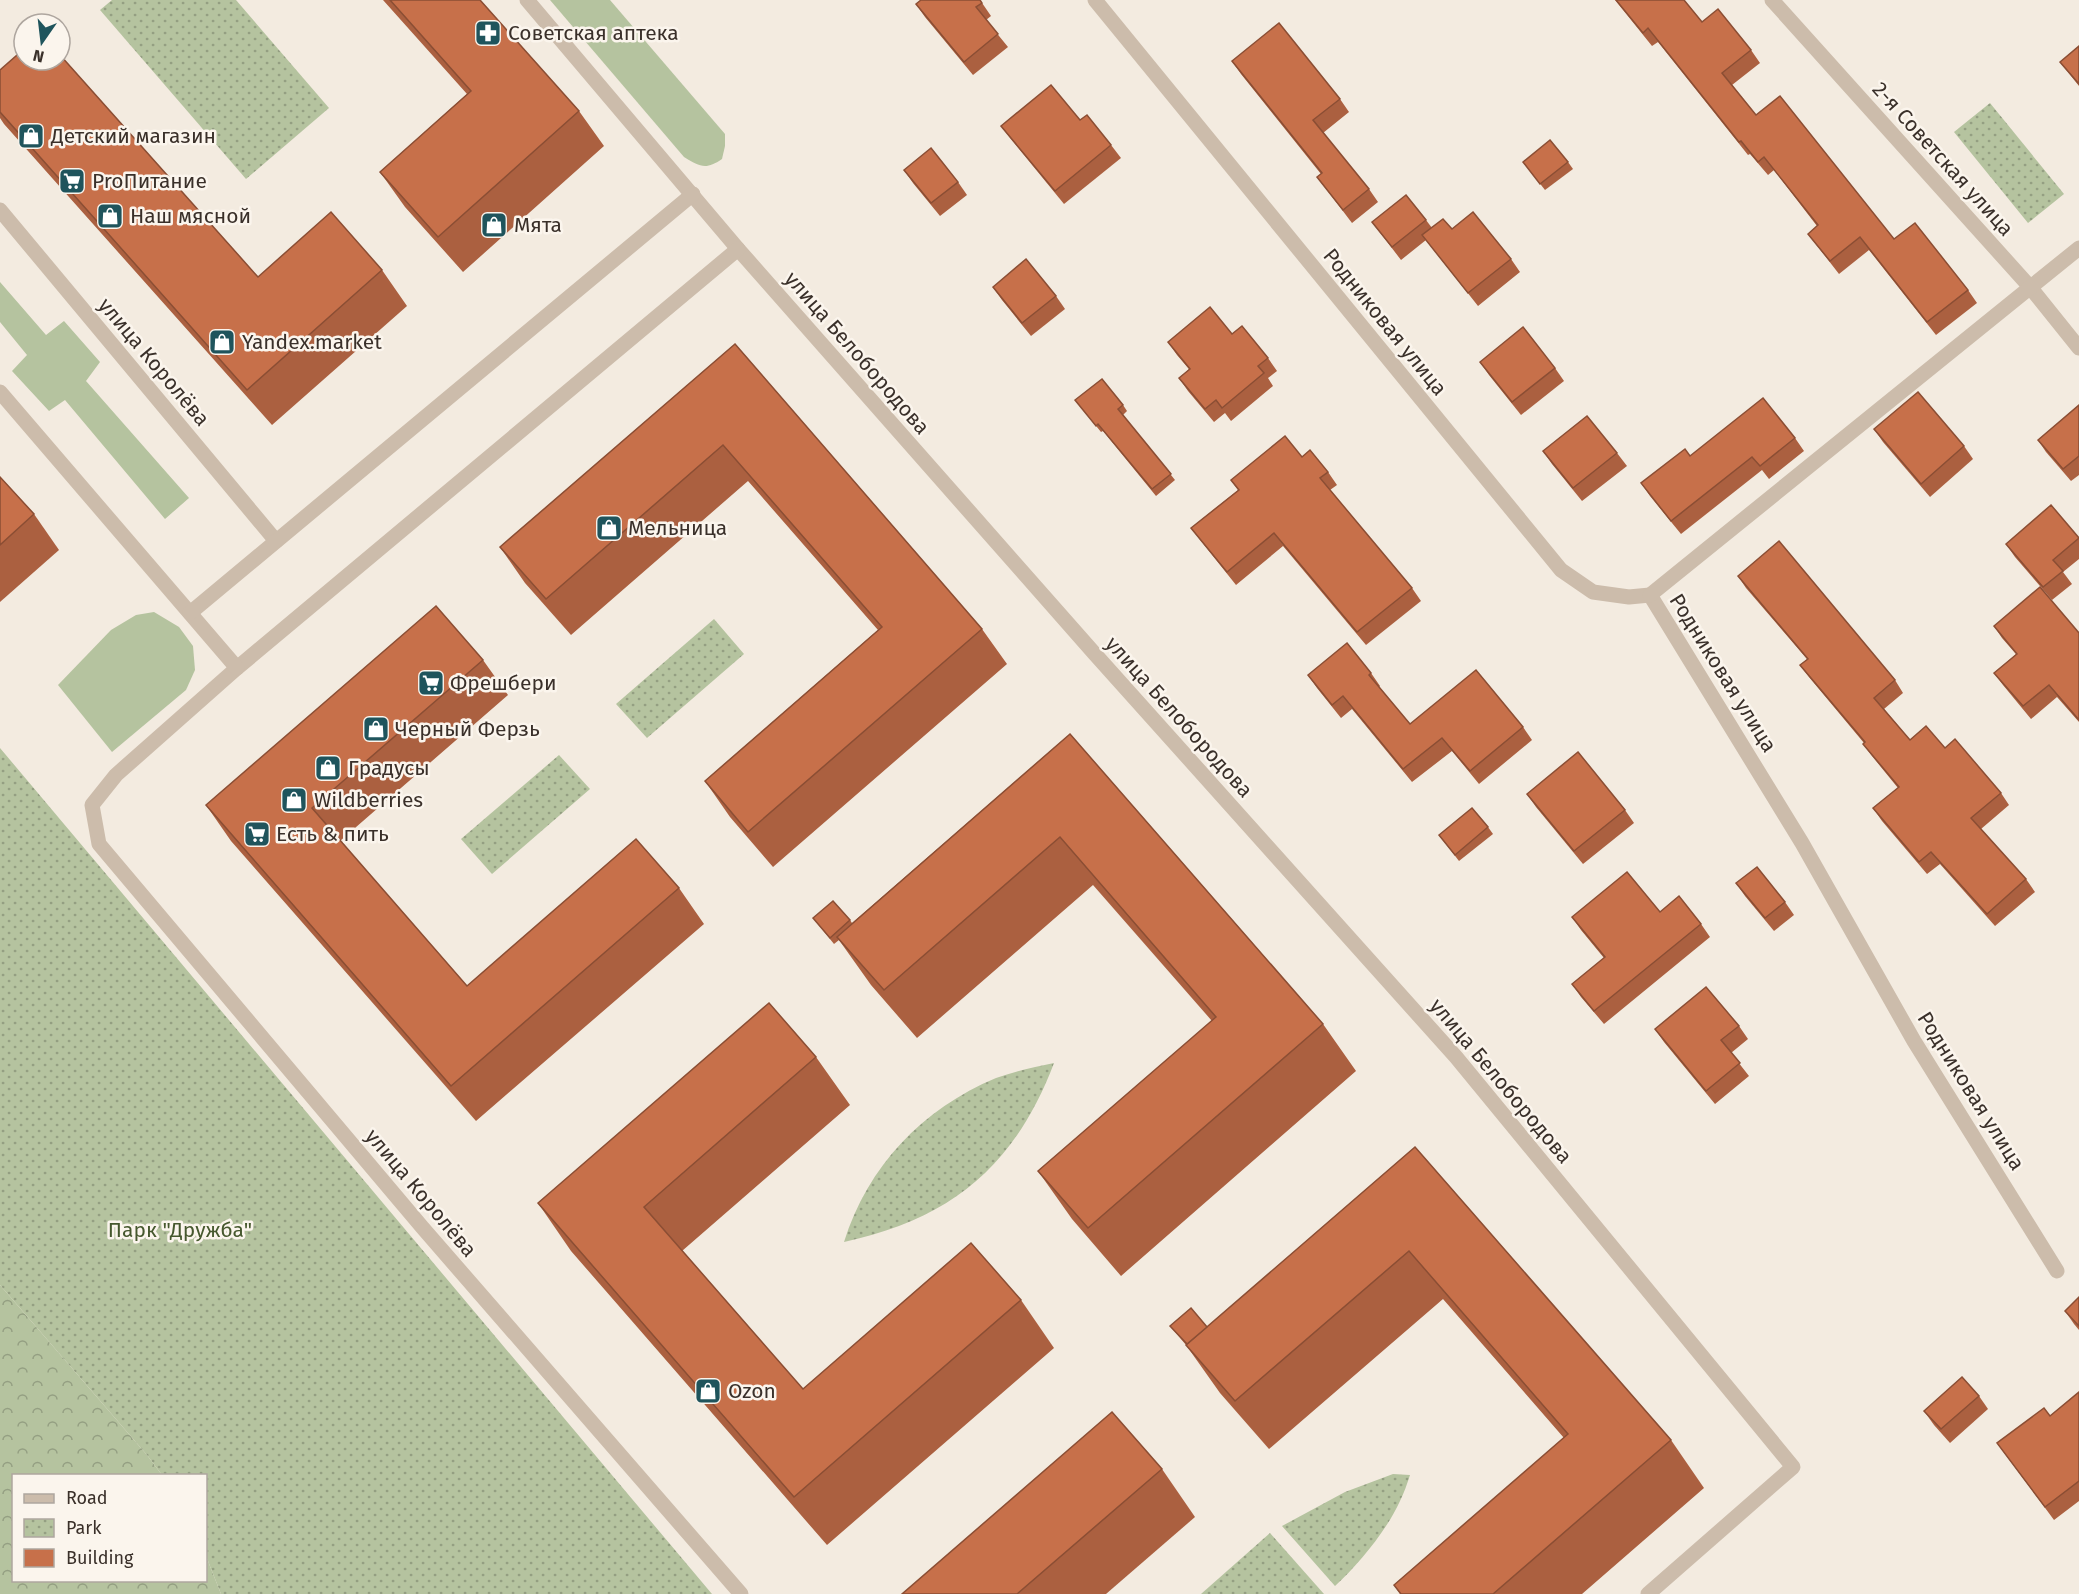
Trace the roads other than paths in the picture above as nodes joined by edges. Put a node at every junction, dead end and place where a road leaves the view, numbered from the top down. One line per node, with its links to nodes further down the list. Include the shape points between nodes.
1 (527, 0): 4 (street, улица Белобородова)
2 (1095, 0): 12 (street, Родниковая улица, via 1561,570 1593,592 1629,597)
3 (1772, 0): 8 (street, 2-я Советская улица)
4 (693, 194): 7 (street, улица Белобородова); 11 (street)
5 (0, 210): 11 (street, улица Королёва)
6 (2079, 248): 8 (street)
7 (738, 249): 14 (street); 17 (street, улица Белобородова, via 1456,1058 1794,1467)
8 (2030, 287): 9 (street, 2-я Советская улица); 12 (street)
9 (2079, 348)
10 (0, 392): 13 (street)
11 (276, 541): 13 (street)
12 (1650, 595): 15 (street, Родниковая улица, via 1802,843 1914,1041)
13 (190, 613): 14 (street)
14 (237, 668): 16 (street, улица Королёва, via 116,775 92,805 99,844 422,1227)
15 (2057, 1271)
16 (741, 1594)
17 (1648, 1594)

